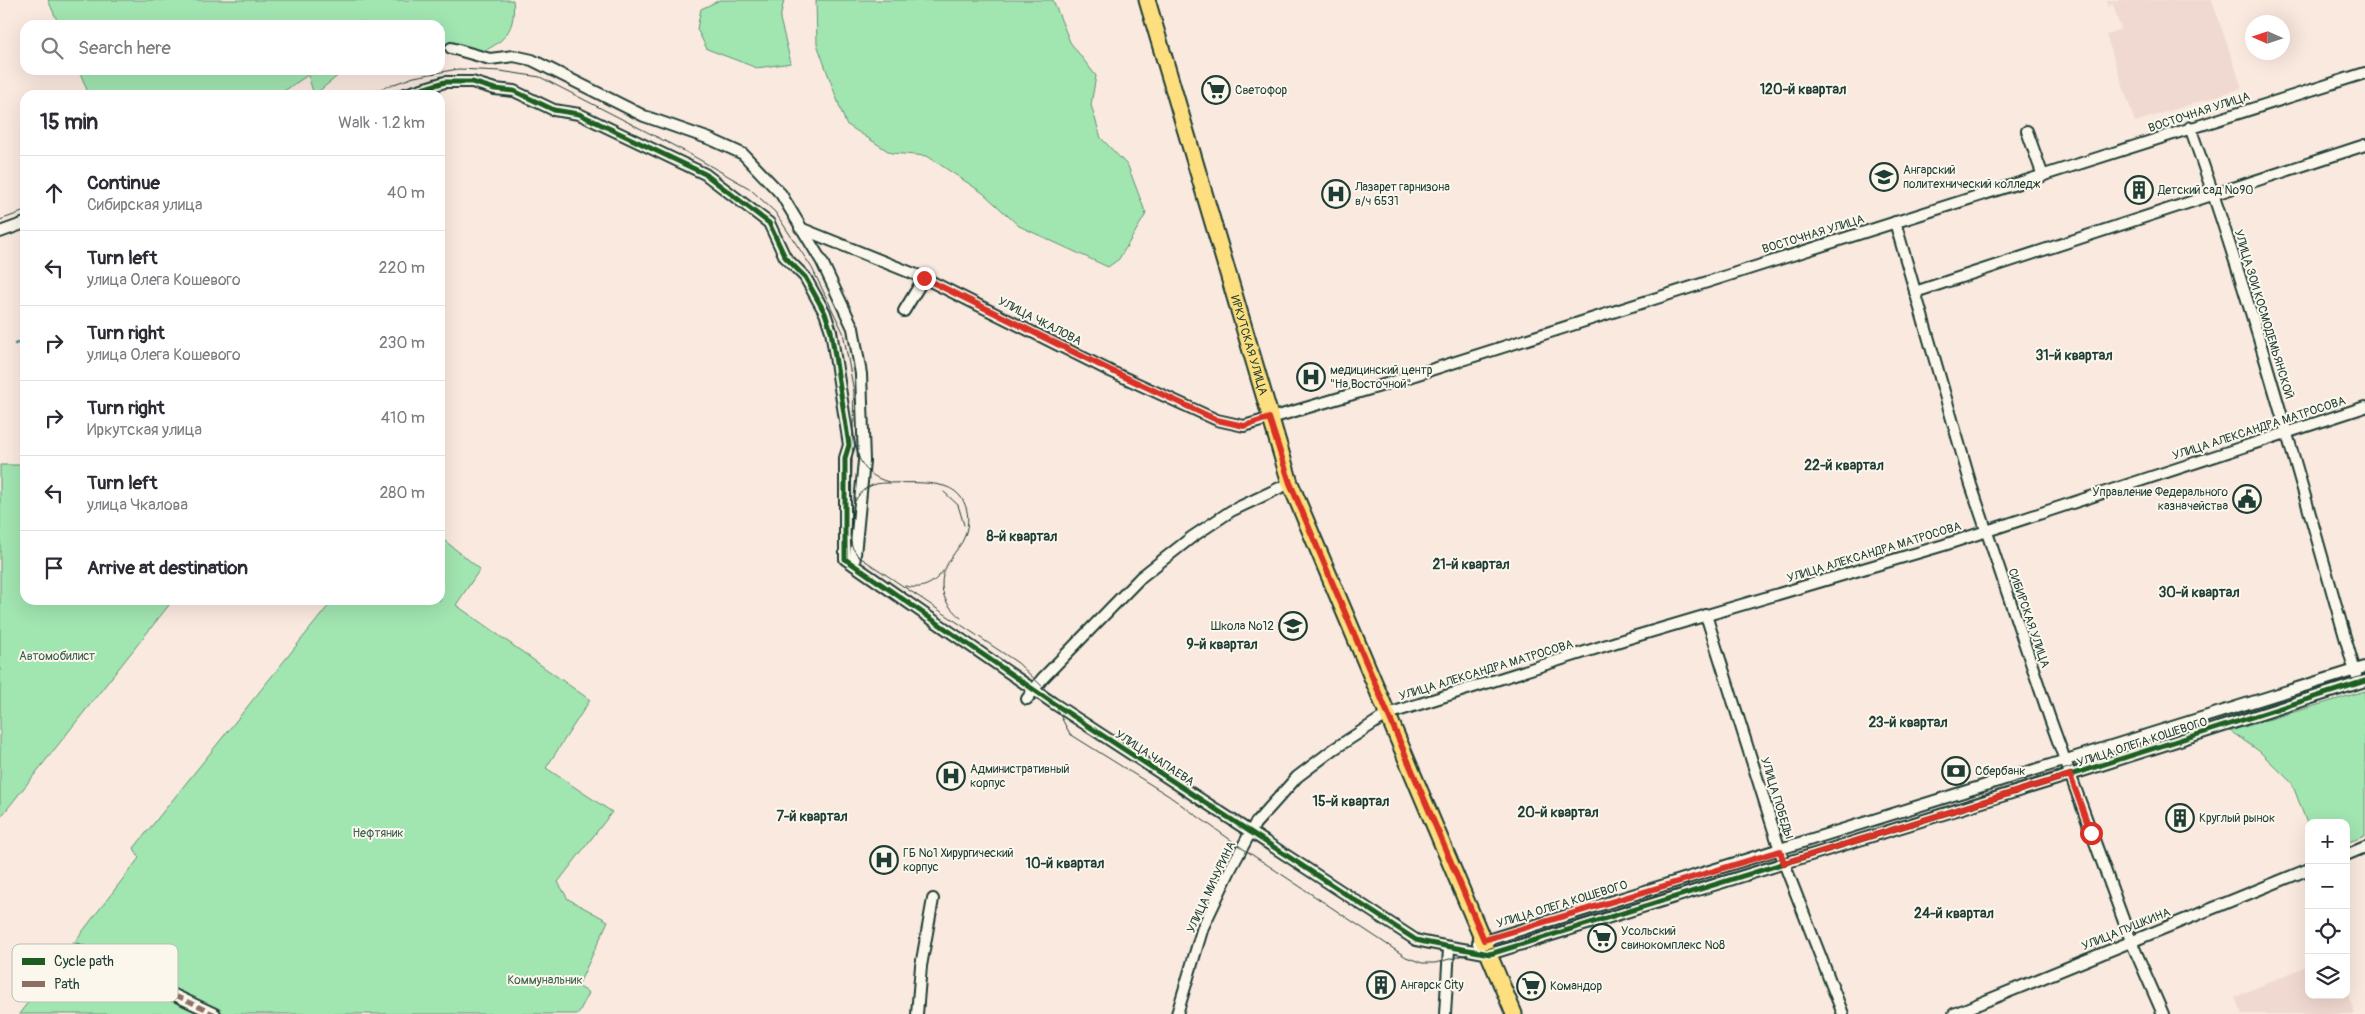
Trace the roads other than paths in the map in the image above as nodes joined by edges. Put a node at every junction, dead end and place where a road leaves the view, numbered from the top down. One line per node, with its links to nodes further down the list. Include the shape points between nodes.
1 (1147, 0): 18 (main road, ИРКУТСКАЯ УЛИЦА)
2 (451, 48): 12 (street, via 490,59 514,56 532,60 644,116 743,154 781,194)
3 (2365, 72): 5 (street, ВОСТОЧНАЯ УЛИЦА)
4 (419, 90): 22 (street, via 445,82 472,82 514,91 554,110 579,114 704,174 769,223 785,256 804,277 831,331 849,445 845,458)
5 (2190, 127): 8 (street, ВОСТОЧНАЯ УЛИЦА); 9 (street, УЛИЦА ЗОИ КОСМОДЕМЬЯНСКОЙ)
6 (2027, 131): 8 (street)
7 (2365, 145): 9 (street)
8 (2043, 176): 10 (street, ВОСТОЧНАЯ УЛИЦА)
9 (2215, 196): 15 (street); 19 (street, УЛИЦА ЗОИ КОСМОДЕМЬЯНСКОЙ)
10 (1895, 222): 15 (street, СИБИРСКАЯ УЛИЦА); 18 (street, ВОСТОЧНАЯ УЛИЦА, via 1377,387)
11 (20, 225): 13 (street)
12 (800, 228): 14 (street, УЛИЦА ЧКАЛОВА); 22 (street, via 822,262 853,328 861,374 864,462)
13 (0, 232)
14 (924, 278): 16 (street); 18 (street, УЛИЦА ЧКАЛОВА, via 1217,420 1244,426)
15 (1915, 292): 21 (street, СИБИРСКАЯ УЛИЦА)
16 (904, 311)
17 (2365, 408): 19 (street, УЛИЦА АЛЕКСАНДРА МАТРОСОВА)
18 (1269, 418): 20 (main road, ИРКУТСКАЯ УЛИЦА)
19 (2287, 431): 21 (street, УЛИЦА АЛЕКСАНДРА МАТРОСОВА); 25 (street, УЛИЦА ЗОИ КОСМОДЕМЬЯНСКОЙ)
20 (1290, 483): 27 (street, via 1231,511 1141,578); 29 (main road, ИРКУТСКАЯ УЛИЦА)
21 (1987, 531): 23 (street, УЛИЦА АЛЕКСАНДРА МАТРОСОВА); 30 (street, СИБИРСКАЯ УЛИЦА)
22 (849, 562): 27 (street, УЛИЦА ЧАПАЕВА)
23 (1706, 615): 29 (street, УЛИЦА АЛЕКСАНДРА МАТРОСОВА); 34 (street, УЛИЦА ПОБЕДЫ)
24 (2365, 667): 25 (street, УЛИЦА ОЛЕГА КОШЕВОГО)
25 (2354, 670): 26 (street, УЛИЦА ЗОИ КОСМОДЕМЬЯНСКОЙ); 30 (street, УЛИЦА ОЛЕГА КОШЕВОГО)
26 (2361, 682): 31 (street, УЛИЦА ОЛЕГА КОШЕВОГО)
27 (1034, 690): 28 (street); 32 (street, УЛИЦА ЧАПАЕВА)
28 (1027, 699)
29 (1388, 714): 32 (street, УЛИЦА МИЧУРИНА, via 1297,777 1255,824); 40 (main road, ИРКУТСКАЯ УЛИЦА)
30 (2064, 760): 31 (street, СИБИРСКАЯ УЛИЦА); 34 (street, УЛИЦА ОЛЕГА КОШЕВОГО)
31 (2070, 775): 36 (street, УЛИЦА ОЛЕГА КОШЕВОГО); 39 (street, СИБИРСКАЯ УЛИЦА)
32 (1251, 833): 41 (street, УЛИЦА ЧАПАЕВА, via 1416,940); 46 (street, УЛИЦА МИЧУРИНА, via 1203,927)
33 (2365, 847): 35 (street)
34 (1780, 851): 36 (street, УЛИЦА ПОБЕДЫ); 40 (street, УЛИЦА ОЛЕГА КОШЕВОГО)
35 (2350, 853)
36 (1784, 863): 40 (street, УЛИЦА ОЛЕГА КОШЕВОГО); 49 (street, УЛИЦА ПОБЕДЫ)
37 (2305, 871): 39 (street, УЛИЦА ПУШКИНА)
38 (933, 899): 45 (street, via 921,966)
39 (2131, 941): 50 (street, УЛИЦА ПУШКИНА); 51 (street, СИБИРСКАЯ УЛИЦА)
40 (1487, 947): 42 (street, УЛИЦА ОЛЕГА КОШЕВОГО); 42 (street, УЛИЦА ОЛЕГА КОШЕВОГО); 48 (main road, ИРКУТСКАЯ УЛИЦА)
41 (1450, 949): 42 (street, УЛИЦА ЧАПАЕВА); 47 (street)
42 (1465, 949)
43 (178, 997): 44 (street)
44 (215, 1014)
45 (917, 1014)
46 (1178, 1014)
47 (1445, 1014)
48 (1514, 1014)
49 (1843, 1014)
50 (1954, 1014)
51 (2163, 1014)

